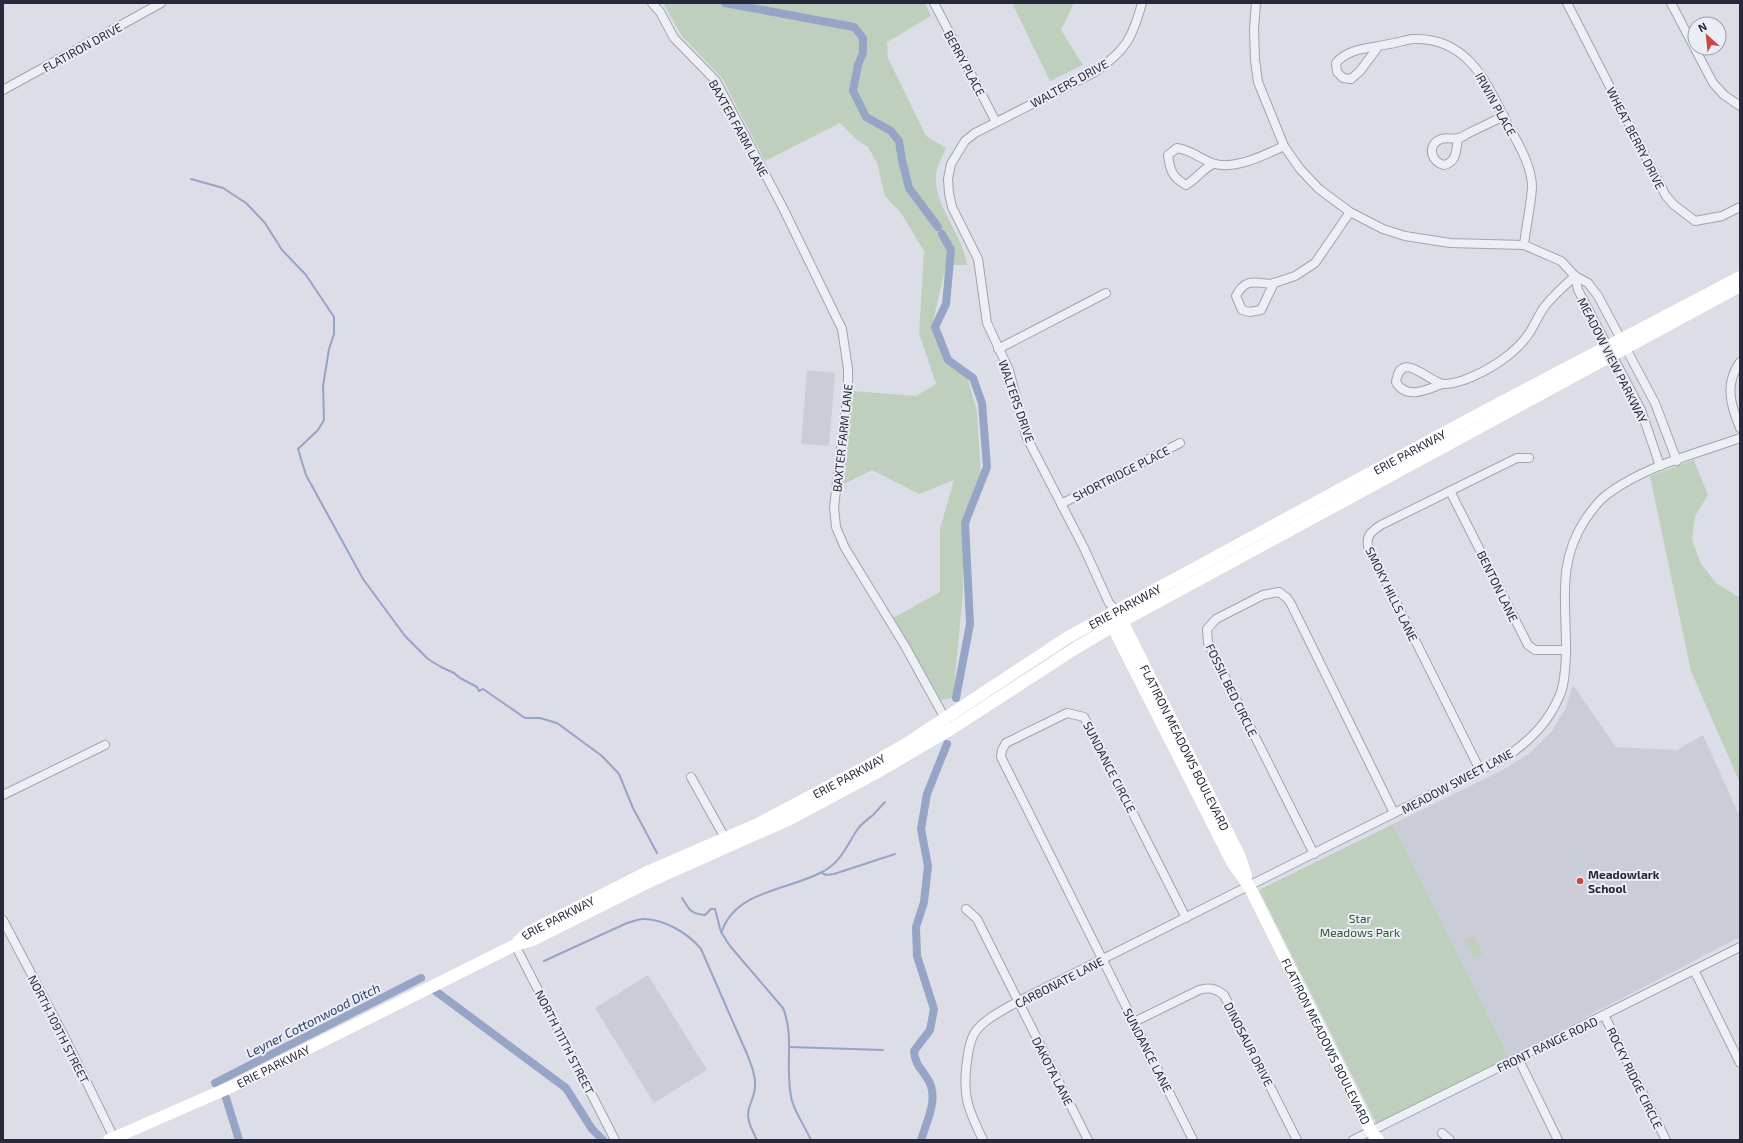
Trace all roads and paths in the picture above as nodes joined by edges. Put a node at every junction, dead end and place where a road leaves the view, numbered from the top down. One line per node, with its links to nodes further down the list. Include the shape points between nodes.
1 (160, 3): 9 (street, FLATIRON DRIVE)
2 (652, 3): 40 (street, BAXTER FARM LANE, via 674,38 716,81 783,208 842,329 848,369 848,392 834,506 836,527 845,548 905,646)
3 (934, 3): 12 (street, BERRY PLACE)
4 (1142, 3): 12 (street, WALTERS DRIVE, via 1125,47 1111,60 1095,72)
5 (1256, 3): 14 (street, MEADOW VIEW PARKWAY, via 1254,29 1258,82)
6 (1567, 3): 16 (street, WHEAT BERRY DRIVE, via 1666,196 1695,221 1722,216)
7 (1671, 3): 10 (street, via 1713,83 1724,95)
8 (1378, 47): 8 (street, IRWIN PLACE, via 1351,79 1343,78 1337,72 1336,63 1341,56); 11 (street, IRWIN PLACE, via 1413,39 1432,41 1450,47 1463,55 1481,73)
9 (3, 90)
10 (1740, 106)
11 (1504, 116): 13 (street); 18 (street, IRWIN PLACE, via 1522,151 1532,186)
12 (996, 122): 25 (street, WALTERS DRIVE, via 965,141 951,164 948,179 952,207 978,259 987,323)
13 (1458, 138)
14 (1284, 146): 15 (street, via 1253,161); 17 (street, MEADOW VIEW PARKWAY, via 1300,169 1320,189)
15 (1213, 164): 15 (street, via 1188,150 1177,148 1168,155 1170,168 1176,179 1186,185)
16 (1740, 207)
17 (1350, 212): 18 (street, MEADOW VIEW PARKWAY, via 1383,229 1405,236 1450,243); 21 (street, via 1315,263 1295,276)
18 (1524, 245): 19 (street, MEADOW VIEW PARKWAY, via 1561,261)
19 (1575, 276): 24 (street, MEADOW VIEW PARKWAY, via 1588,282); 26 (street, MEADOW VIEW PARKWAY, via 1578,290); 28 (street, via 1545,307 1529,334 1515,349 1476,375 1459,382)
20 (1740, 277): 24 (main road, ERIE PARKWAY)
21 (1274, 283): 21 (street, via 1250,282 1241,286 1236,296 1242,310 1261,310)
22 (1740, 286): 24 (main road, ERIE PARKWAY)
23 (1106, 293): 25 (street)
24 (1624, 344): 26 (main road, ERIE PARKWAY); 33 (street, MEADOW VIEW PARKWAY, via 1656,403)
25 (998, 349): 36 (street, WALTERS DRIVE, via 1009,370 1026,436)
26 (1611, 351): 34 (street, MEADOW VIEW PARKWAY, via 1641,410); 37 (main road, ERIE PARKWAY, via 1477,415); 38 (main road, ERIE PARKWAY)
27 (1740, 362): 29 (street, via 1730,385 1733,411)
28 (1442, 384): 28 (street, via 1411,367 1400,371 1396,382 1402,390 1410,392 1431,389)
29 (1740, 428)
30 (1740, 438): 33 (street, MEADOW SWEET LANE)
31 (1180, 443): 36 (street, SHORTRIDGE PLACE)
32 (1529, 458): 35 (street, SMOKY HILLS LANE, via 1517,458)
33 (1677, 461): 34 (street, MEADOW SWEET LANE)
34 (1660, 466): 39 (street, MEADOW SWEET LANE, via 1639,474 1607,494 1576,533 1567,559 1564,581)
35 (1450, 491): 39 (street, BENTON LANE, via 1528,645 1535,650); 42 (street, SMOKY HILLS LANE, via 1381,525 1367,538 1374,559)
36 (1061, 504): 37 (street, WALTERS DRIVE)
37 (1112, 609): 38 (main road, FLATIRON MEADOWS BOULEVARD); 40 (main road, ERIE PARKWAY, via 1068,636)
38 (1118, 624): 40 (main road, ERIE PARKWAY); 48 (main road, FLATIRON MEADOWS BOULEVARD, via 1232,862)
39 (1566, 650): 42 (street, MEADOW SWEET LANE, via 1564,681 1560,696 1545,722 1530,740 1508,756)
40 (948, 724): 46 (main road, ERIE PARKWAY, via 785,810); 52 (main road, ERIE PARKWAY, via 876,773 790,819 654,879 532,940)
41 (105, 745): 44 (street)
42 (1480, 770): 45 (street, MEADOW SWEET LANE)
43 (691, 778): 46 (street)
44 (3, 795)
45 (1394, 813): 47 (street, MEADOW SWEET LANE); 47 (street, FOSSIL BED CIRCLE, via 1287,598 1279,592 1263,595 1216,619 1207,629 1208,643)
46 (725, 838): 52 (main road, ERIE PARKWAY, via 647,872 527,933)
47 (1314, 854): 48 (street, MEADOW SWEET LANE)
48 (1249, 886): 50 (street, CARBONATE LANE); 62 (main road, FLATIRON MEADOWS BOULEVARD)
49 (966, 909): 56 (street, DAKOTA LANE, via 977,918)
50 (1186, 918): 54 (street, CARBONATE LANE); 54 (street, SUNDANCE CIRCLE, via 1084,717 1067,713 1013,739 1006,743 1002,757)
51 (3, 920): 63 (street, NORTH 109TH STREET, via 65,1038)
52 (515, 944): 63 (main road, ERIE PARKWAY, via 233,1086); 64 (street, NORTH 111TH STREET)
53 (1740, 947): 55 (street, FRONT RANGE ROAD)
54 (1102, 960): 56 (street, CARBONATE LANE); 58 (street, SUNDANCE LANE)
55 (1694, 970): 57 (street, FRONT RANGE ROAD); 60 (street)
56 (1019, 1001): 65 (street, CARBONATE LANE, via 989,1019 974,1034 968,1055 964,1081 966,1102); 66 (street, DAKOTA LANE)
57 (1604, 1015): 59 (street, FRONT RANGE ROAD); 72 (street, ROCKY RIDGE CIRCLE)
58 (1134, 1022): 67 (street, SUNDANCE LANE); 68 (street, DINOSAUR DRIVE, via 1198,990 1208,987 1217,989 1224,995)
59 (1518, 1058): 62 (street, FRONT RANGE ROAD); 71 (street)
60 (1740, 1063)
61 (1442, 1133): 70 (street)
62 (1374, 1137): 69 (street, FRONT RANGE ROAD)
63 (112, 1139)
64 (615, 1140)
65 (983, 1140)
66 (1088, 1140)
67 (1193, 1140)
68 (1297, 1140)
69 (1353, 1140)
70 (1450, 1140)
71 (1558, 1140)
72 (1666, 1140)

